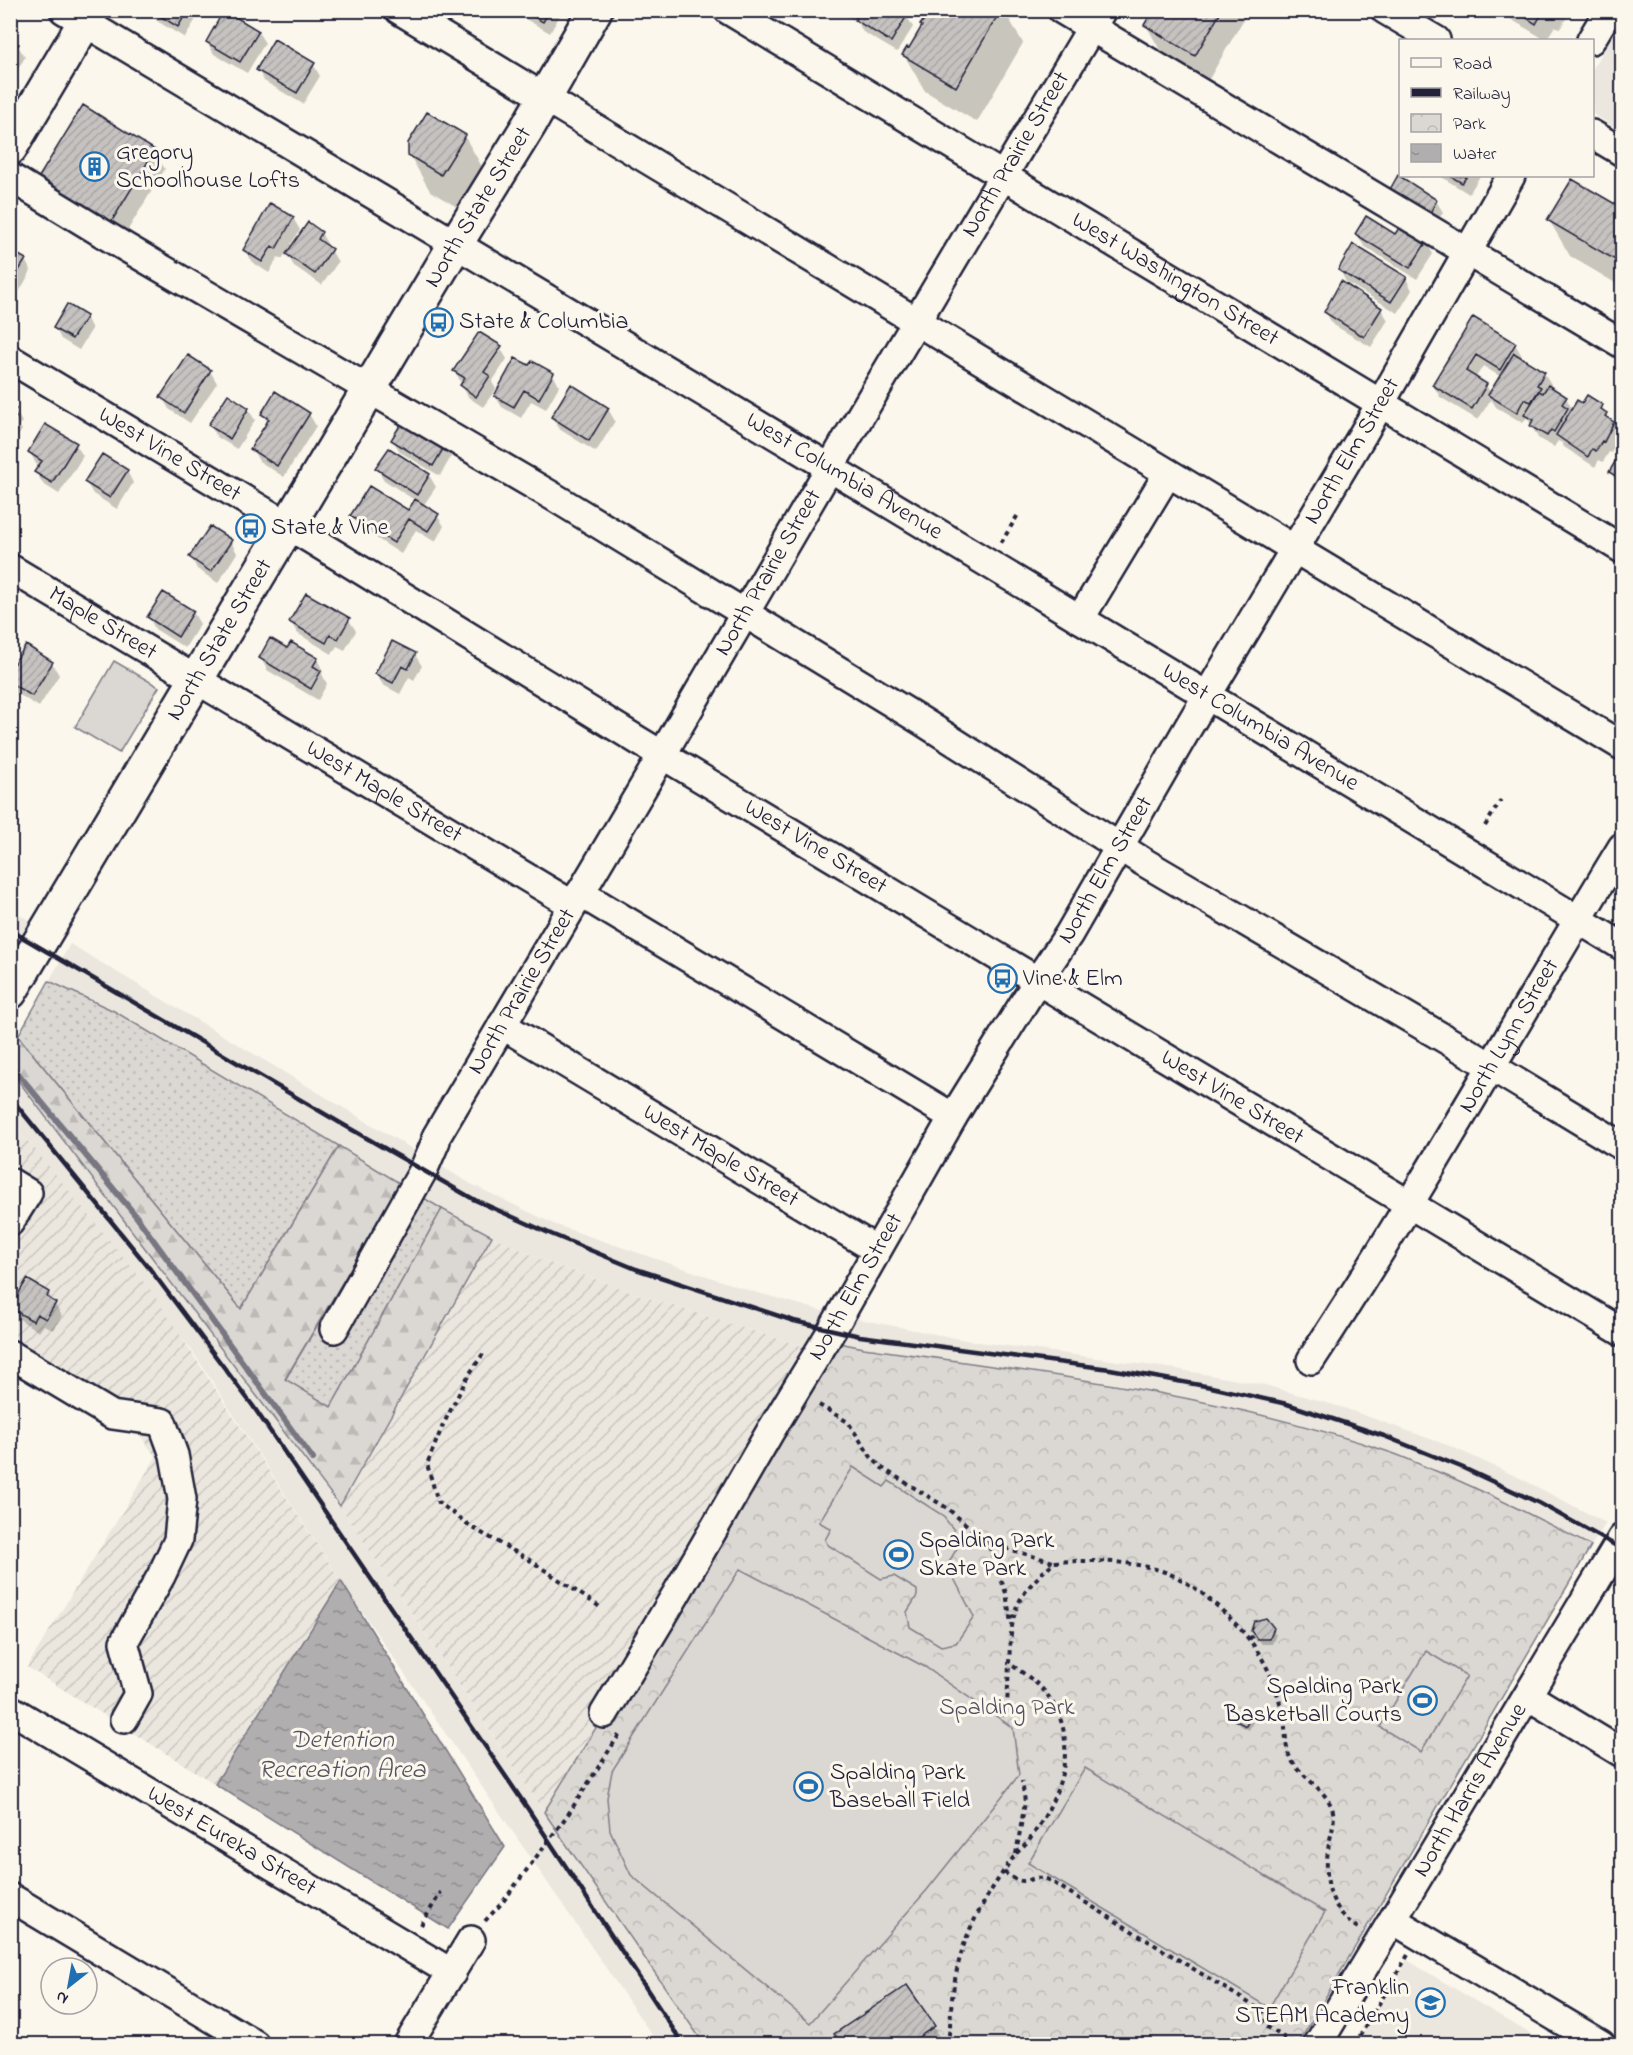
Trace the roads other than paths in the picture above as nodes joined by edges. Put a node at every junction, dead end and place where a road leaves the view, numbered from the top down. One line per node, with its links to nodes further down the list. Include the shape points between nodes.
1 (399, 10): 11 (street)
2 (595, 10): 11 (main road, North State Street)
3 (728, 10): 15 (street, West Washington Street)
4 (1062, 10): 8 (street)
5 (1386, 10): 9 (street)
6 (1609, 10): 10 (street)
7 (80, 15): 13 (main road); 18 (street, West Columbia Avenue)
8 (1097, 20): 15 (street, North Prairie Street); 19 (street)
9 (1434, 39)
10 (1592, 39)
11 (545, 98): 18 (main road, North State Street); 20 (street)
12 (1594, 135): 14 (street)
13 (10, 148)
14 (1623, 152)
15 (1005, 176): 20 (street, North Prairie Street); 24 (street, West Washington Street)
16 (10, 177): 23 (street)
17 (1510, 177): 19 (street, North Elm Street)
18 (455, 245): 23 (main road, North State Street); 25 (street, West Columbia Avenue)
19 (1466, 251): 21 (street); 24 (street, North Elm Street)
20 (916, 322): 25 (street, North Prairie Street); 26 (street)
21 (1623, 344)
22 (10, 359): 27 (street, West Vine Street)
23 (370, 390): 27 (main road, North State Street); 31 (street)
24 (1380, 403): 28 (street, North Elm Street); 29 (street, West Washington Street)
25 (831, 469): 31 (street, North Prairie Street); 32 (street, West Columbia Avenue)
26 (1168, 473): 28 (street); 32 (street)
27 (289, 526): 33 (main road, North State Street); 36 (street, West Vine Street)
28 (1295, 549): 34 (street, North Elm Street); 35 (street)
29 (1623, 549)
30 (10, 568): 33 (street, Maple Street)
31 (745, 614): 36 (street, North Prairie Street); 37 (street)
32 (1080, 619): 34 (street, West Columbia Avenue)
33 (196, 679): 39 (street, West Maple Street); 43 (main road, North State Street)
34 (1207, 696): 37 (street, North Elm Street); 40 (street, West Columbia Avenue)
35 (1623, 746)
36 (663, 754): 39 (street, North Prairie Street); 42 (street, West Vine Street)
37 (1119, 847): 42 (street, North Elm Street); 45 (street)
38 (1623, 847): 40 (street, North Lynn Street)
39 (577, 899): 44 (street, North Prairie Street); 46 (street, West Maple Street)
40 (1578, 919): 41 (street, West Columbia Avenue); 45 (street, North Lynn Street)
41 (1623, 946)
42 (1038, 980): 46 (street, North Elm Street); 49 (street, West Vine Street)
43 (10, 992)
44 (502, 1025): 51 (street, West Maple Street); 52 (street, North Prairie Street, via 436,1137 423,1171)
45 (1490, 1066): 47 (street); 49 (street, North Lynn Street)
46 (953, 1117): 51 (street, North Elm Street)
47 (1623, 1146)
48 (10, 1182): 50 (street, via 28,1193)
49 (1402, 1215): 53 (street, West Vine Street); 55 (street, North Lynn Street)
50 (10, 1222)
51 (877, 1250): 60 (street, North Elm Street, via 675,1596)
52 (334, 1329)
53 (1623, 1332)
54 (10, 1354): 59 (street, via 112,1415 162,1422 174,1455 182,1499 178,1540 124,1642 138,1694)
55 (1311, 1360)
56 (1623, 1538): 57 (street, North Harris Avenue)
57 (1528, 1696): 61 (street); 63 (street, North Harris Avenue)
58 (10, 1709): 65 (street, West Eureka Street)
59 (124, 1719)
60 (611, 1725)
61 (1623, 1753)
62 (10, 1897): 66 (street)
63 (1393, 1920): 68 (street, North Harris Avenue); 69 (street)
64 (476, 1933): 65 (street)
65 (452, 1973): 67 (street)
66 (255, 2044)
67 (408, 2044)
68 (1318, 2044)
69 (1601, 2044)

